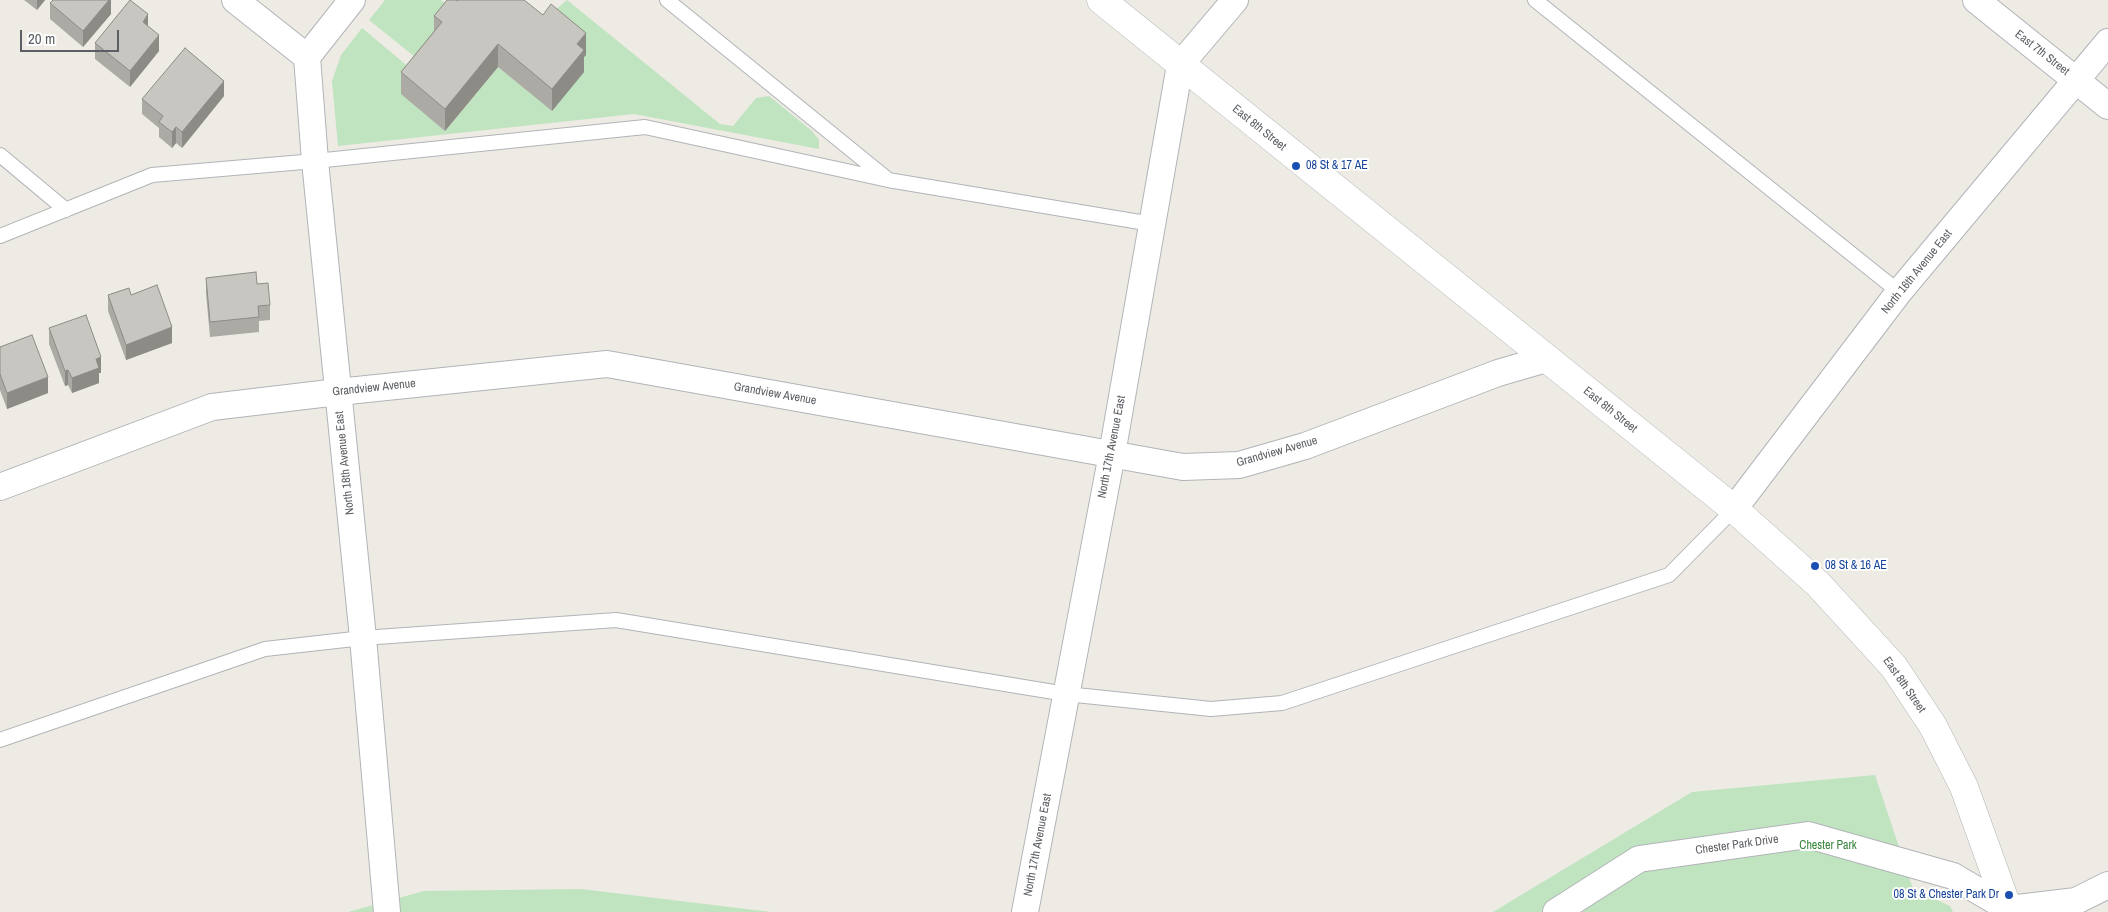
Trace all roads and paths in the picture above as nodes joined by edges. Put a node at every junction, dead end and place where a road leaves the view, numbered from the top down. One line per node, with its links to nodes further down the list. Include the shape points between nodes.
1 (235, 0): 9 (street)
2 (352, 0): 9 (street)
3 (667, 0): 15 (lane)
4 (1101, 0): 10 (street, East 8th Street)
5 (1235, 0): 10 (street)
6 (1535, 0): 19 (lane)
7 (1976, 0): 11 (street, East 7th Street)
8 (2108, 42): 11 (street, North 16th Avenue East)
9 (307, 57): 14 (street, North 18th Avenue East)
10 (1180, 64): 17 (street, North 17th Avenue East); 20 (street, East 8th Street)
11 (2077, 80): 12 (street, East 7th Street); 19 (street, North 16th Avenue East)
12 (2108, 106)
13 (0, 155): 16 (lane)
14 (315, 161): 15 (lane, via 645,127); 16 (lane, via 152,175); 21 (street, North 18th Avenue East)
15 (888, 180): 17 (lane)
16 (66, 210): 18 (lane)
17 (1152, 224): 22 (street, North 17th Avenue East)
18 (0, 236)
19 (1899, 292): 24 (street, North 16th Avenue East)
20 (1546, 359): 22 (street, Grandview Avenue, via 1498,373 1305,446 1239,465 1183,467); 24 (street, East 8th Street)
21 (338, 392): 22 (street, Grandview Avenue, via 607,364); 23 (street, Grandview Avenue, via 212,407); 25 (street, North 18th Avenue East)
22 (1112, 454): 26 (street, North 17th Avenue East)
23 (0, 488)
24 (1734, 509): 26 (lane, via 1669,575 1282,703 1211,710); 29 (street, East 8th Street, via 1818,584 1894,667 1933,726 1964,787)
25 (363, 638): 26 (lane, via 616,620); 27 (lane, via 265,649); 30 (street, North 18th Avenue East)
26 (1066, 694): 31 (street, North 17th Avenue East)
27 (0, 740)
28 (2108, 884): 29 (street, via 2076,901)
29 (2009, 910): 32 (street, Chester Park Drive, via 1953,876 1808,835 1639,859)
30 (387, 912)
31 (1025, 912)
32 (1556, 912)

